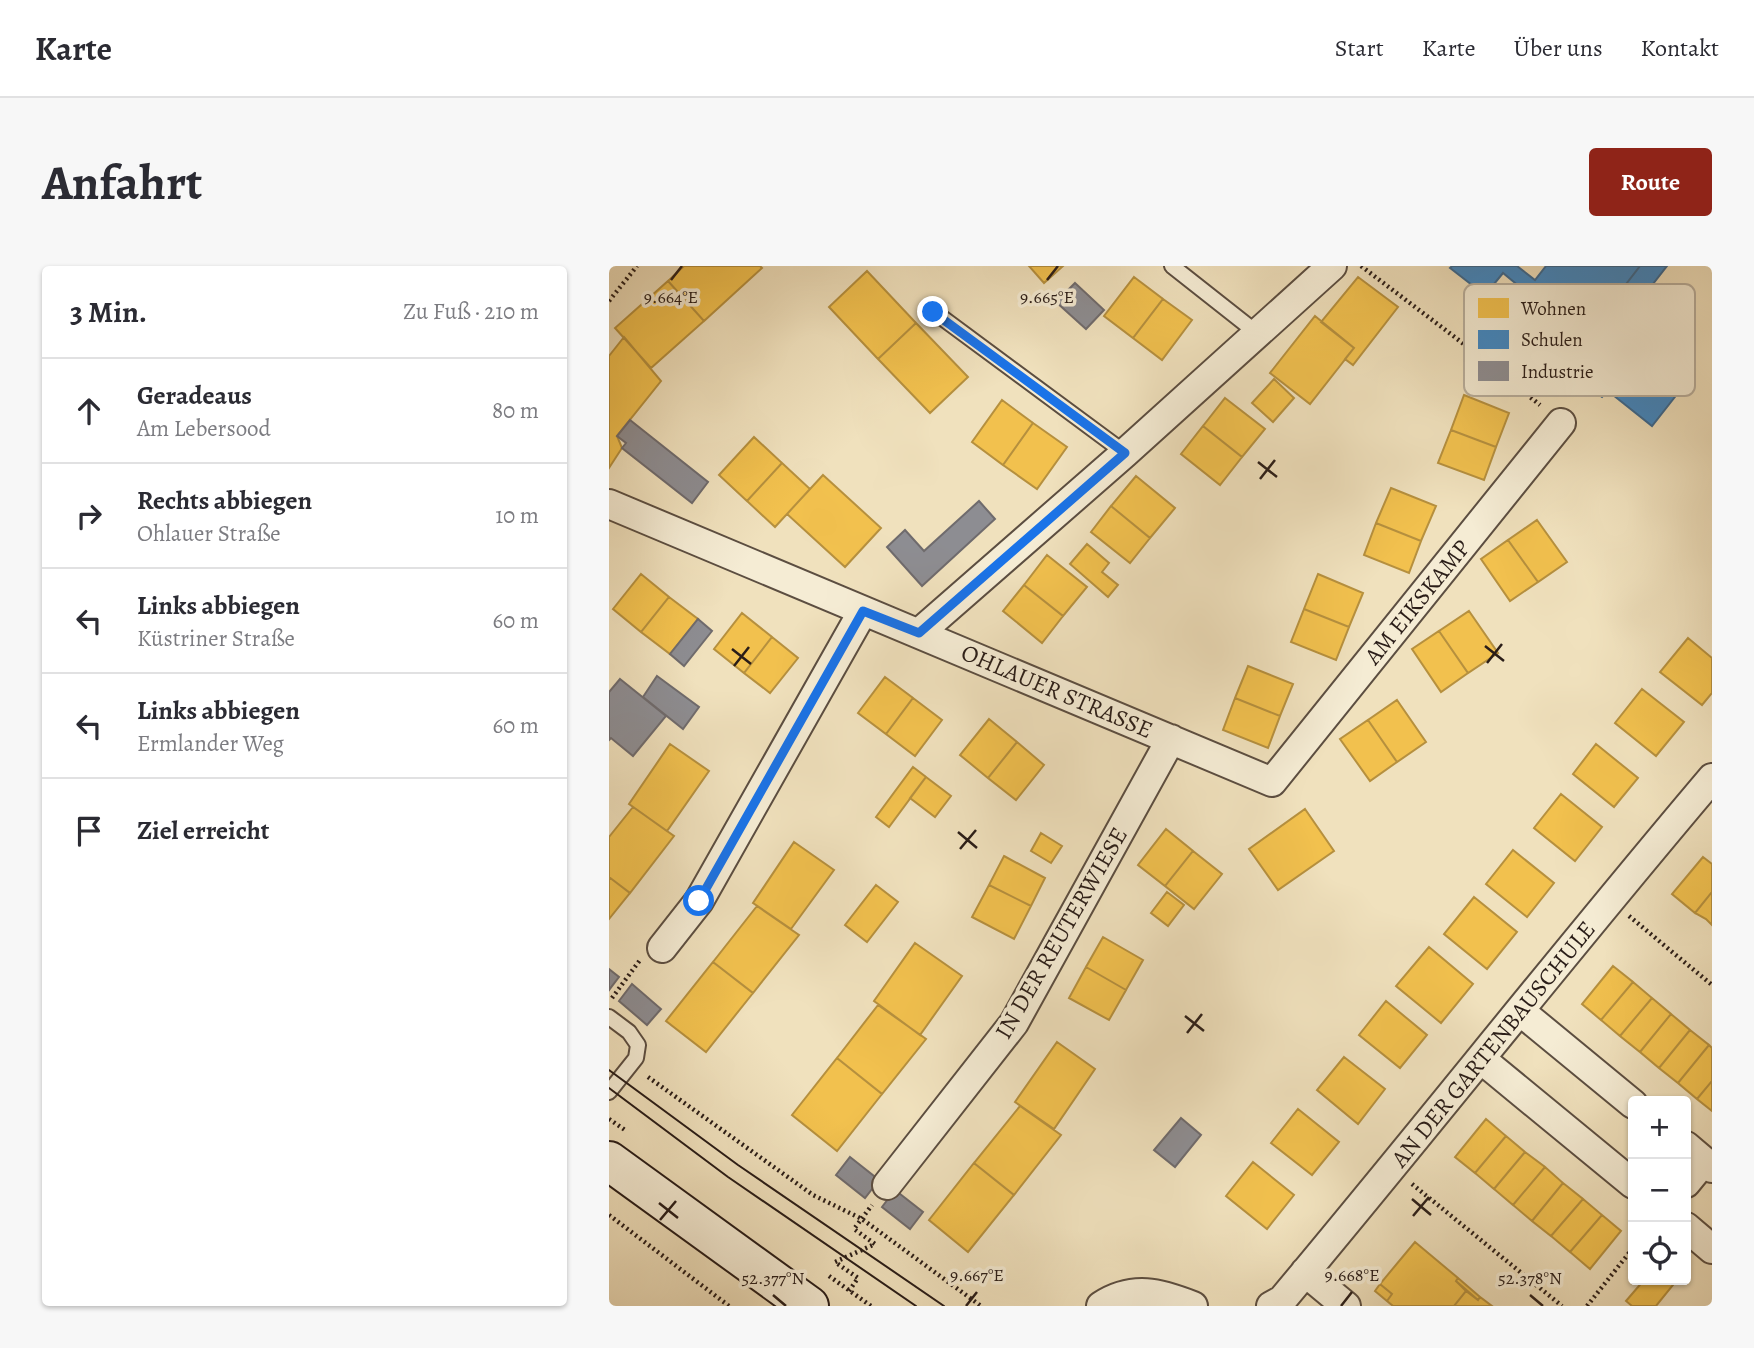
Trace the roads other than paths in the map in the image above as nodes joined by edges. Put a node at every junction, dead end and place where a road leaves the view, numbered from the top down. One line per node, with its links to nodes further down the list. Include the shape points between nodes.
1 (1172, 266): 4 (lane)
2 (1332, 266): 4 (street)
3 (933, 312): 6 (lane)
4 (1257, 333): 6 (street)
5 (1561, 423): 11 (street, AM EIKSKAMP)
6 (1125, 453): 9 (street)
7 (609, 504): 8 (street, OHLAUER STRASSE)
8 (863, 611): 9 (street, OHLAUER STRASSE); 13 (street, via 699,901)
9 (919, 633): 10 (street, OHLAUER STRASSE)
10 (1171, 738): 11 (street, OHLAUER STRASSE); 23 (street, IN DER REUTERWIESE, via 1014,1023)
11 (1272, 782)
12 (1707, 793): 14 (street, AN DER GARTENBAUSCHULE, via 1609,900)
13 (662, 948)
14 (1520, 1011): 16 (street, AN DER GARTENBAUSCHULE); 18 (street)
15 (609, 1017): 17 (lane, via 638,1045 636,1058)
16 (1481, 1059): 22 (street); 26 (street, AN DER GARTENBAUSCHULE)
17 (609, 1092)
18 (1628, 1100)
19 (1701, 1158): 21 (street)
20 (609, 1161): 27 (main road)
21 (1691, 1175)
22 (1628, 1180)
23 (881, 1193)
24 (1691, 1231): 25 (street)
25 (1712, 1249)
26 (1305, 1272): 30 (street, AN DER GARTENBAUSCHULE, via 1282,1300); 31 (street)
27 (809, 1306)
28 (1101, 1306): 29 (street, via 1129,1294 1154,1293)
29 (1193, 1306)
30 (1271, 1306)
31 (1346, 1306)

